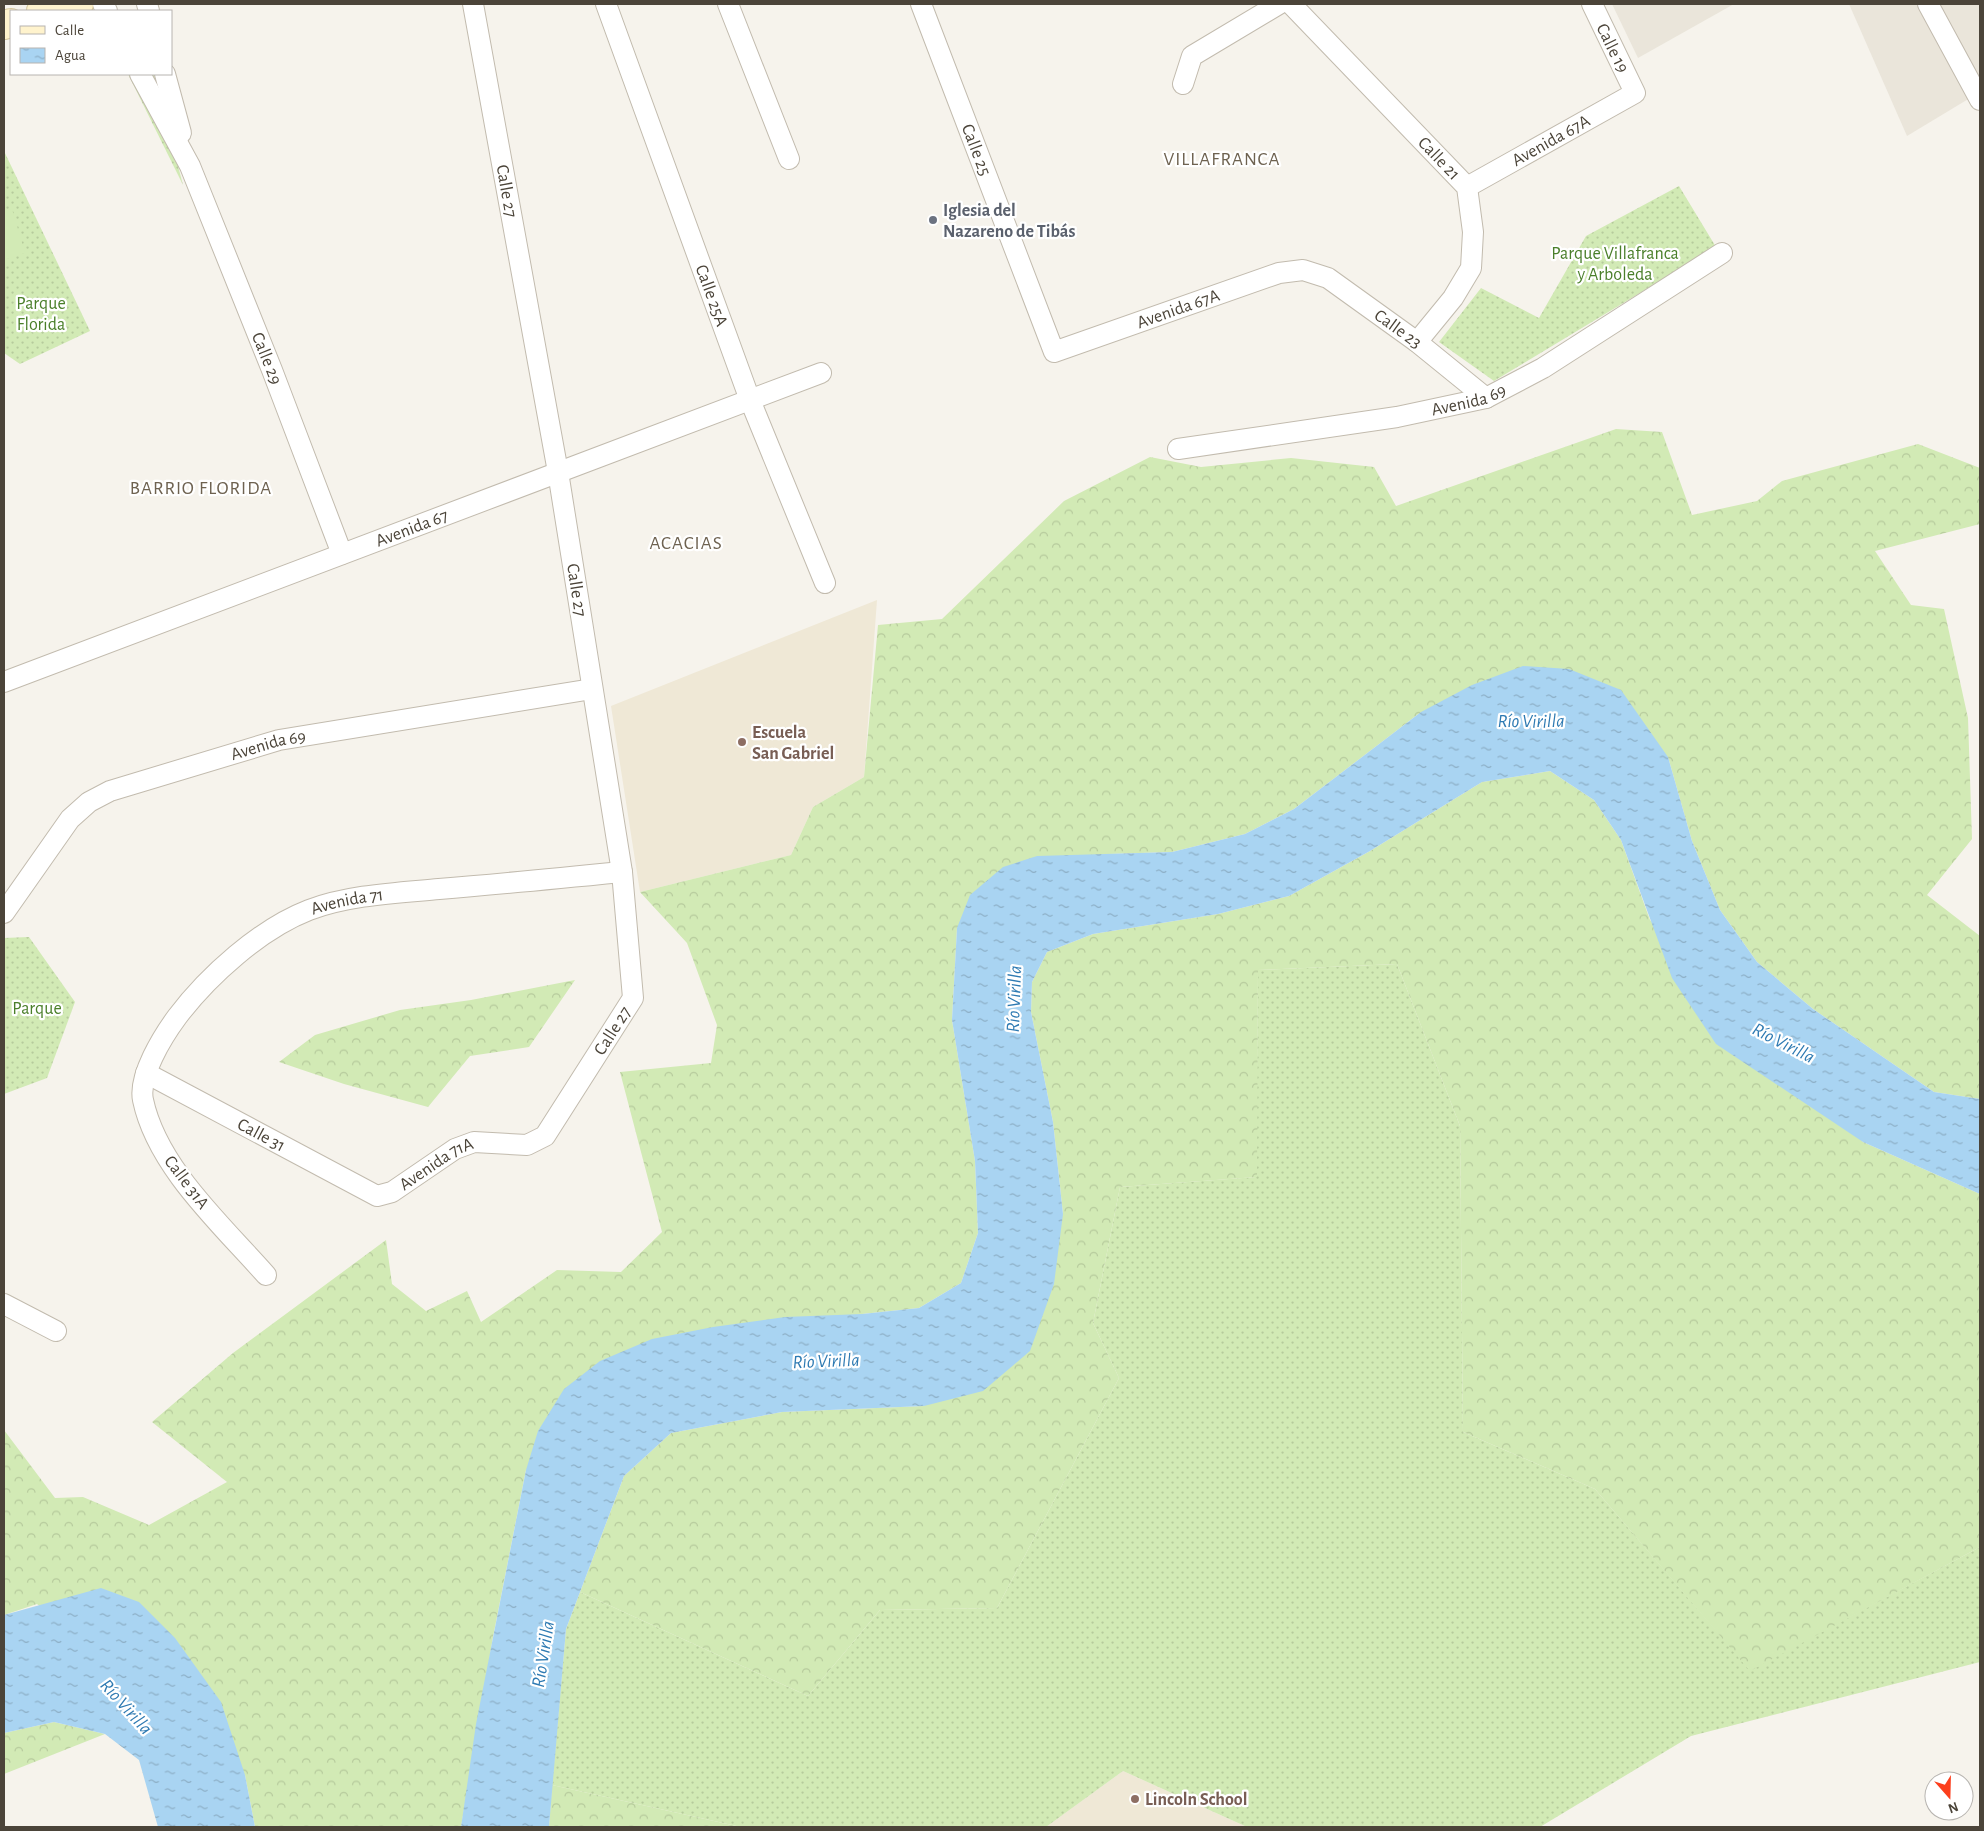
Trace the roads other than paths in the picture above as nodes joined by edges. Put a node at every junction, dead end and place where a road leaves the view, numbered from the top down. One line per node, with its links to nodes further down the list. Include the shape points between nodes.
1 (79, 4): 10 (street)
2 (472, 4): 27 (street, Calle 27)
3 (606, 4): 25 (street, Calle 25A)
4 (728, 4): 16 (street)
5 (921, 4): 22 (street, Calle 25)
6 (1279, 4): 13 (street, via 1192,56)
7 (1291, 4): 18 (street, Calle 21)
8 (1592, 4): 14 (street, Calle 19)
9 (1928, 4): 15 (street)
10 (46, 10)
11 (141, 75): 17 (street, Calle 29)
12 (165, 75): 17 (street, Calle 29)
13 (1183, 84)
14 (1635, 92): 18 (street, Avenida 67A)
15 (1980, 100)
16 (789, 159)
17 (190, 166): 28 (street, Calle 29)
18 (1467, 187): 21 (street, Calle 21, via 1472,232 1471,268 1453,298)
19 (1722, 253): 24 (street, Avenida 69, via 1543,368)
20 (1304, 270): 21 (street, Calle 23, via 1328,278); 22 (street, Avenida 67A, via 1279,273)
21 (1418, 342): 24 (street, Calle 23)
22 (1054, 352)
23 (820, 373): 25 (street, Avenida 67)
24 (1486, 398): 26 (street, Avenida 69, via 1397,417)
25 (750, 400): 27 (street, Avenida 67); 29 (street, Calle 25A)
26 (1178, 448)
27 (558, 472): 28 (street, Avenida 67); 31 (street, Calle 27)
28 (342, 554): 30 (street, Avenida 67)
29 (825, 584)
30 (4, 682)
31 (592, 690): 32 (street, Calle 27); 33 (street, Avenida 69, via 278,740 110,791 89,802 70,819)
32 (622, 872): 34 (street, Avenida 71, via 400,893 334,902 308,911 280,924 196,992 163,1036); 35 (street, Calle 27, via 633,998 545,1136)
33 (4, 913)
34 (146, 1073): 36 (street, Calle 31); 37 (street, Calle 31A, via 142,1098 156,1141 194,1193)
35 (527, 1145): 36 (street, Avenida 71A, via 474,1142 455,1149 392,1192)
36 (377, 1196)
37 (266, 1275)
38 (4, 1304): 39 (street)
39 (56, 1331)

